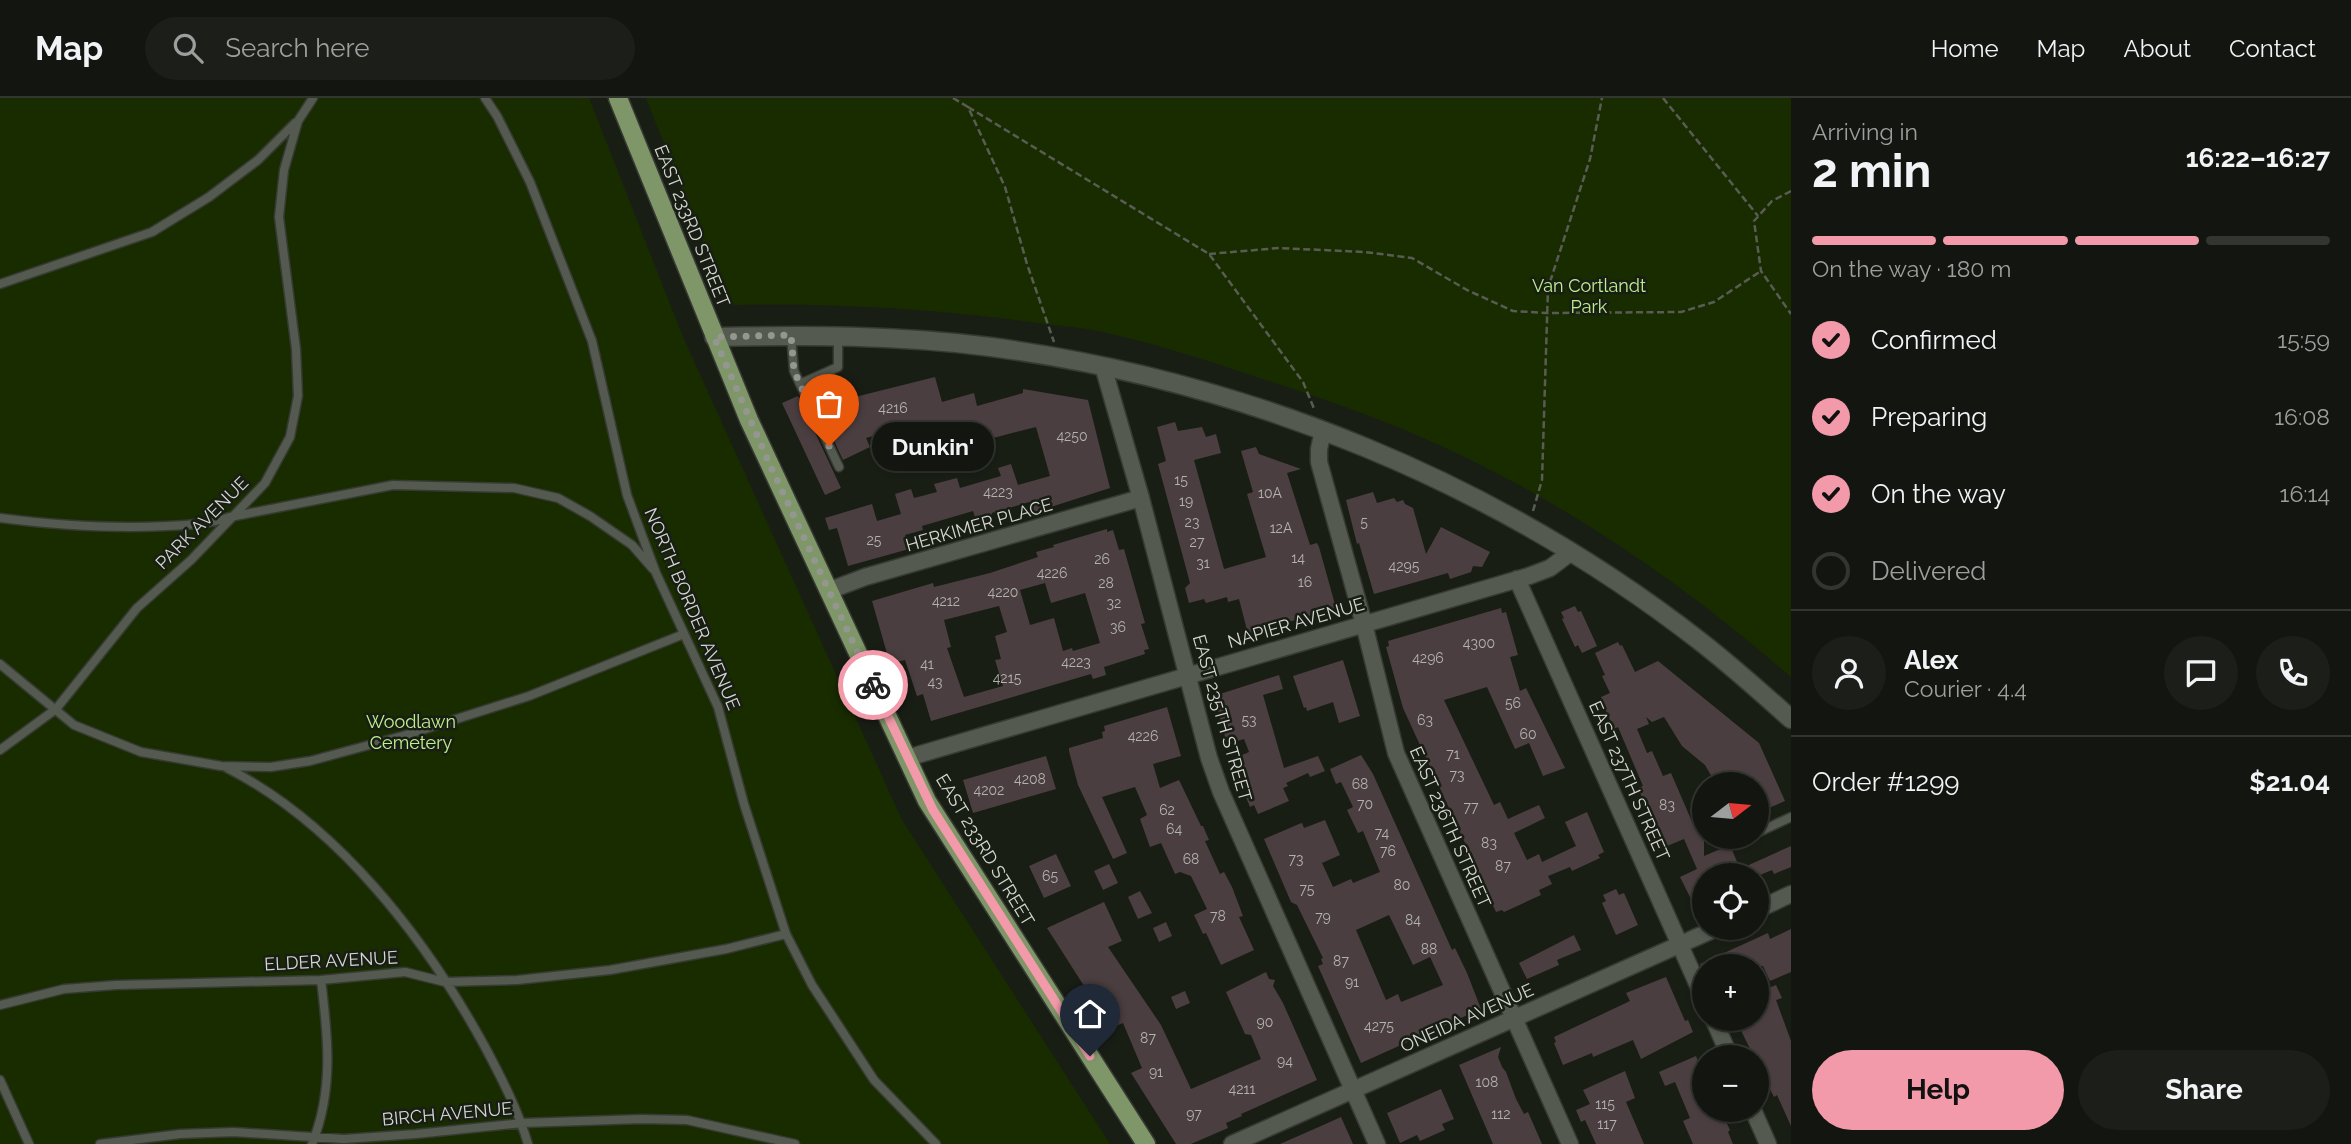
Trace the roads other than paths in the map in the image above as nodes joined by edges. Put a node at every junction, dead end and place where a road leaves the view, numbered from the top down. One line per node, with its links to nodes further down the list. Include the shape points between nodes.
1 (313, 98): 4 (lane, PARK AVENUE)
2 (485, 98): 17 (lane, NORTH BORDER AVENUE, via 530,182 592,341 627,495)
3 (618, 98): 8 (main road, EAST 233RD STREET)
4 (298, 121): 5 (lane, via 239,175 152,232); 14 (lane, PARK AVENUE, via 284,170 279,217 298,396 290,437 265,483)
5 (0, 284)
6 (791, 335): 7 (street); 8 (street); 10 (lane, via 794,371)
7 (838, 335): 9 (street, via 977,345); 10 (lane, via 838,367)
8 (714, 337): 19 (main road, EAST 233RD STREET)
9 (1103, 366): 11 (street, via 1241,402); 13 (street, EAST 235TH STREET)
10 (800, 384): 12 (lane)
11 (1323, 430): 16 (street, via 1428,476); 20 (street, EAST 236TH STREET, via 1320,462)
12 (839, 467)
13 (1141, 498): 19 (street, HERKIMER PLACE); 23 (street, EAST 235TH STREET)
14 (230, 517): 15 (lane, via 210,523 130,528); 17 (lane, via 393,485 514,488 558,498 590,516 632,545); 24 (lane, PARK AVENUE, via 137,608)
15 (0, 518)
16 (1570, 553): 18 (street, NAPIER AVENUE, via 1550,568); 25 (street, via 1700,641)
17 (656, 572): 21 (lane, NORTH BORDER AVENUE)
18 (1517, 579): 20 (street, NAPIER AVENUE); 35 (street, EAST 237TH STREET)
19 (828, 591): 27 (main road, EAST 233RD STREET)
20 (1364, 624): 23 (street, NAPIER AVENUE); 40 (street, EAST 236TH STREET, via 1396,753)
21 (684, 634): 28 (lane, via 530,696 406,735 310,761 271,767); 33 (lane, NORTH BORDER AVENUE, via 718,707)
22 (0, 664): 24 (lane)
23 (1187, 675): 27 (street, NAPIER AVENUE); 42 (street, EAST 235TH STREET, via 1227,808)
24 (56, 709): 26 (lane, PARK AVENUE); 28 (lane, via 74,725 141,752)
25 (1791, 719)
26 (0, 750)
27 (907, 758): 51 (main road, EAST 233RD STREET, via 944,829)
28 (221, 766): 38 (lane, via 250,780 329,840 400,918)
29 (1791, 817): 30 (lane)
30 (1769, 827)
31 (1791, 894): 32 (street)
32 (1769, 904)
33 (786, 934): 38 (lane, ELDER AVENUE, via 610,970); 50 (lane, NORTH BORDER AVENUE, via 812,985 874,1080)
34 (1692, 939): 35 (street, ONEIDA AVENUE)
35 (1681, 944): 36 (street, EAST 237TH STREET); 40 (street, ONEIDA AVENUE)
36 (1692, 970)
37 (321, 980): 38 (lane, ELDER AVENUE, via 405,972); 39 (lane, ELDER AVENUE, via 77,988); 45 (lane, via 328,1077)
38 (445, 982): 44 (lane, via 472,1023)
39 (0, 1005)
40 (1514, 1019): 42 (street, ONEIDA AVENUE); 54 (street, EAST 236TH STREET)
41 (0, 1080): 46 (lane)
42 (1353, 1090): 52 (street, ONEIDA AVENUE); 53 (street, EAST 235TH STREET)
43 (1758, 1122): 55 (street)
44 (522, 1124): 45 (lane, BIRCH AVENUE); 48 (lane); 49 (lane, BIRCH AVENUE, via 687,1120)
45 (314, 1140): 47 (lane, BIRCH AVENUE, via 234,1132 180,1133)
46 (29, 1144)
47 (100, 1144)
48 (528, 1144)
49 (795, 1144)
50 (936, 1144)
51 (1146, 1144)
52 (1232, 1144)
53 (1377, 1144)
54 (1570, 1144)
55 (1768, 1144)

